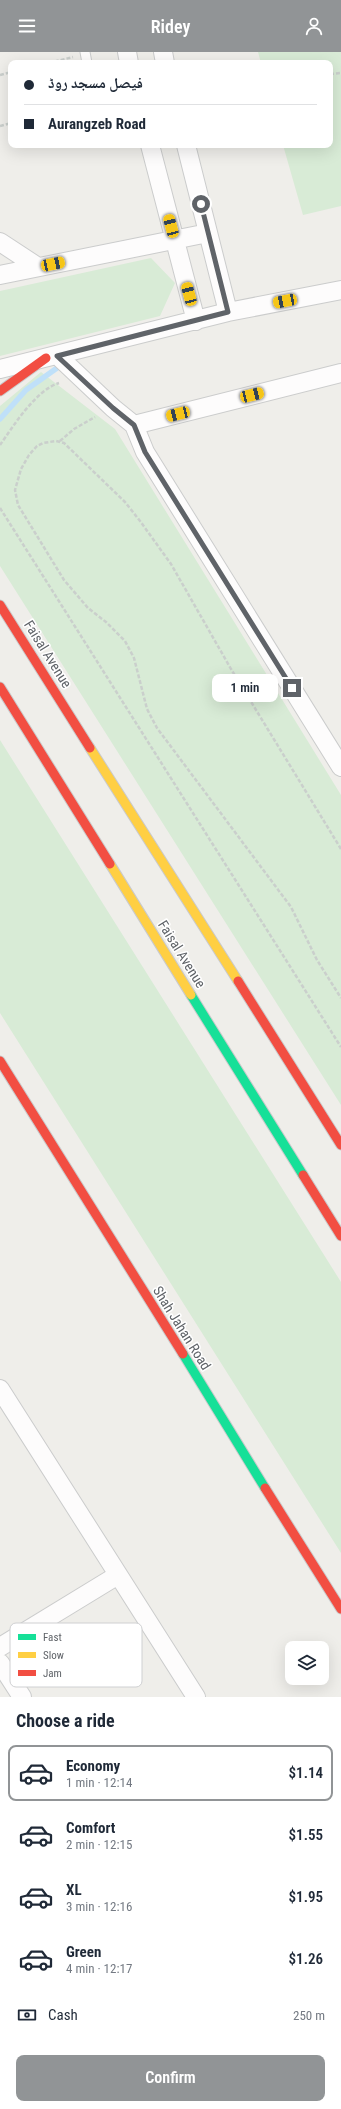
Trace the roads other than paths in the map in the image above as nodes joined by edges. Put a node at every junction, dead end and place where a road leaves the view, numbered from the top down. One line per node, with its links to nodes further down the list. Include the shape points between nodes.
1 (151, 148): 4 (street)
2 (187, 148): 3 (street)
3 (208, 233): 4 (street); 9 (street)
4 (174, 239): 6 (street); 10 (street)
5 (0, 242): 6 (street)
6 (38, 267): 7 (street)
7 (0, 276)
8 (341, 290): 9 (street)
9 (228, 312): 10 (street)
10 (196, 321): 11 (street)
11 (52, 357): 12 (street); 14 (main road); 15 (street)
12 (0, 369)
13 (341, 373): 15 (street)
14 (0, 391)
15 (134, 425): 18 (street, via 145,452)
16 (0, 605): 20 (main road, Faisal Avenue)
17 (0, 688): 21 (main road, Faisal Avenue)
18 (341, 767)
19 (0, 1060): 24 (main road, Shah Jahan Road)
20 (341, 1145)
21 (341, 1236)
22 (0, 1389): 23 (street)
23 (118, 1575): 25 (street); 31 (street)
24 (341, 1609)
25 (38, 1623)
26 (10, 1640): 27 (street)
27 (0, 1646)
28 (0, 1663): 29 (street)
29 (10, 1678)
30 (16, 1687): 32 (street)
31 (192, 1696)
32 (22, 1697)

